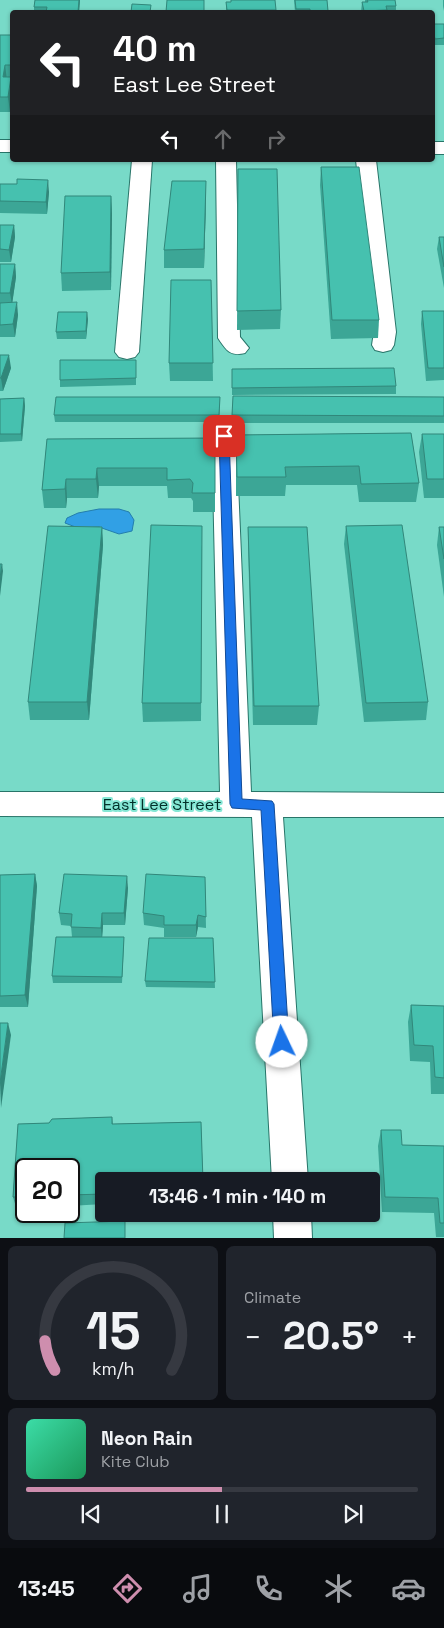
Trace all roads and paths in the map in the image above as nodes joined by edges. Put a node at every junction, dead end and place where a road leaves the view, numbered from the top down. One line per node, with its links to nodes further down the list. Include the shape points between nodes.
1 (142, 162): 6 (street)
2 (226, 162): 5 (street, via 229,338)
3 (366, 162): 4 (street, via 385,332)
4 (383, 345)
5 (237, 348)
6 (127, 352)
7 (224, 436): 9 (street)
8 (0, 804): 9 (street, East Lee Street)
9 (252, 804): 10 (street, East Lee Street); 11 (street)
10 (444, 805)
11 (289, 1172)
12 (292, 1222): 13 (street)
13 (293, 1238)

